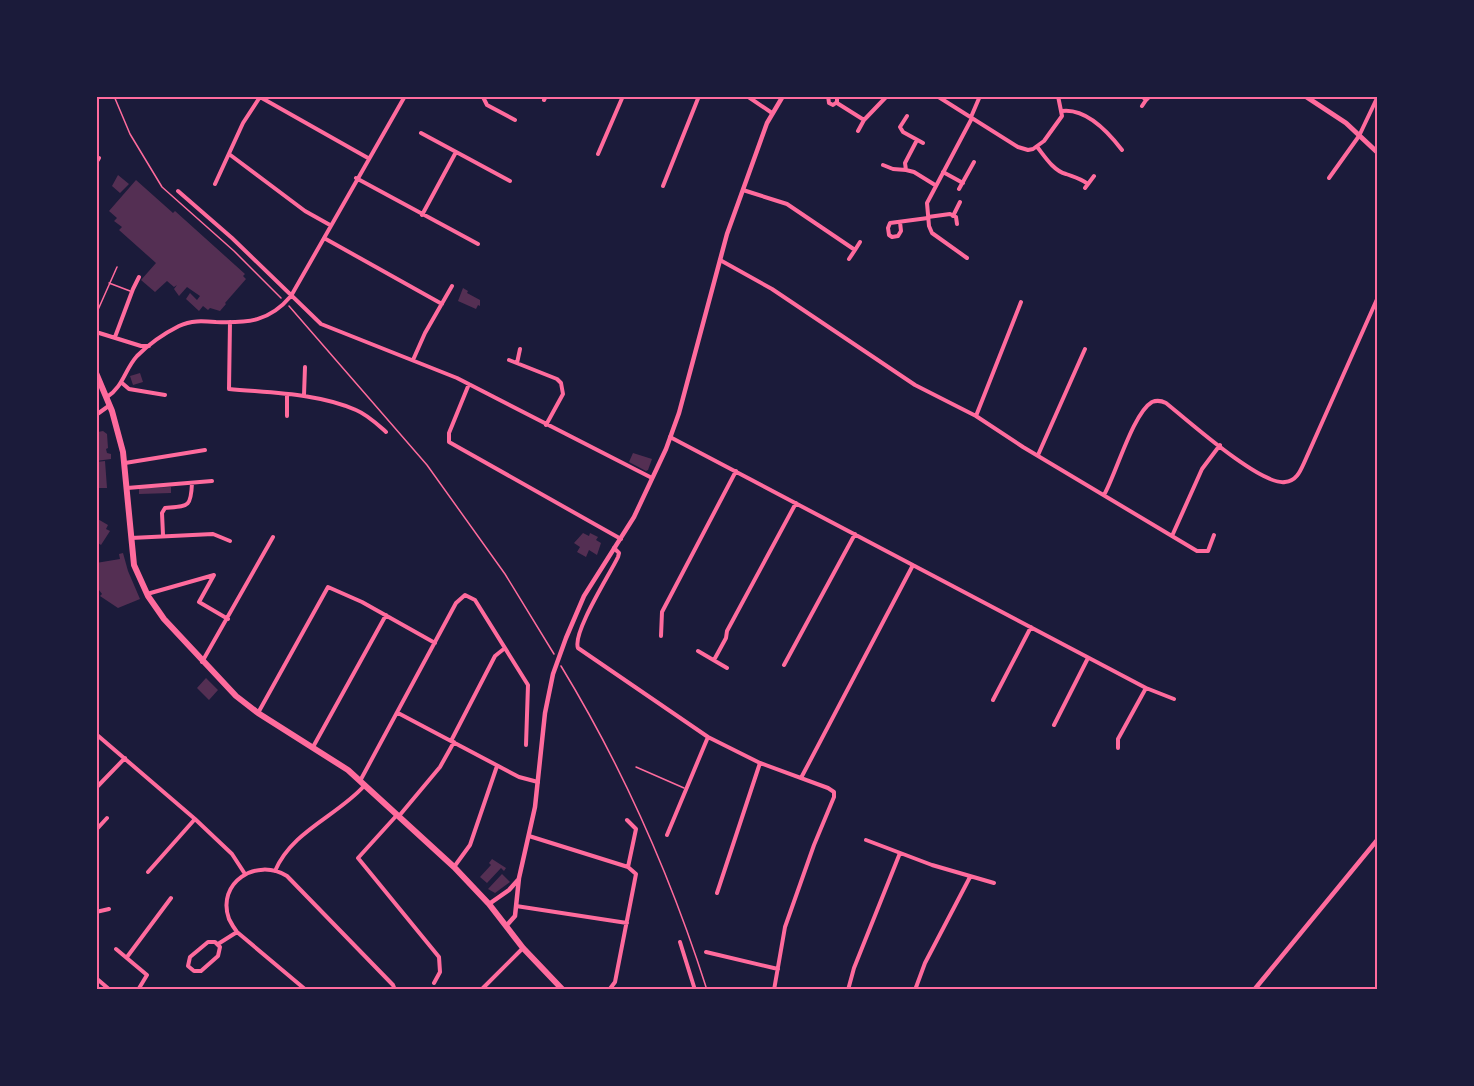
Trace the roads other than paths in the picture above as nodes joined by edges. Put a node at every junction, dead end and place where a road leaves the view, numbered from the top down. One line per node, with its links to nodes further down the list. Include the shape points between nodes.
1 (405, 96): 38 (street)
2 (483, 96): 24 (street, via 487,105)
3 (623, 96): 36 (street)
4 (699, 96): 51 (street)
5 (747, 96): 21 (street)
6 (783, 96): 21 (street)
7 (828, 96): 18 (street, via 830,104)
8 (837, 96): 18 (street)
9 (887, 96): 25 (street)
10 (937, 96): 23 (street)
11 (980, 96): 23 (street)
12 (1058, 96): 20 (street)
13 (1142, 96): 17 (street)
14 (1150, 96): 17 (street)
15 (1305, 96): 28 (main road)
16 (1378, 96): 28 (street)
17 (1146, 100): 19 (street)
18 (837, 103): 25 (street)
19 (1142, 106)
20 (1062, 111): 31 (street, via 1060,120); 32 (street, via 1076,112 1097,125)
21 (772, 113): 53 (street)
22 (907, 116): 29 (street, via 900,127)
23 (972, 118): 31 (street, via 1022,149); 43 (street)
24 (514, 120)
25 (864, 120): 26 (street)
26 (858, 131)
27 (421, 133): 33 (street)
28 (1359, 136): 34 (main road); 46 (street)
29 (917, 140): 30 (street); 42 (street, via 905,163)
30 (923, 143)
31 (1038, 148): 44 (street, via 1063,173 1078,177 1087,186)
32 (1122, 150)
33 (456, 152): 47 (street); 56 (street)
34 (1378, 153)
35 (229, 154): 38 (street, via 260,97); 49 (street); 61 (street)
36 (598, 154)
37 (99, 158): 40 (street)
38 (368, 158): 45 (street)
39 (974, 162): 48 (street)
40 (96, 163)
41 (883, 165): 42 (street)
42 (906, 170): 50 (street)
43 (943, 172): 48 (street); 50 (street)
44 (1094, 176)
45 (357, 178): 56 (street); 61 (street)
46 (1329, 178)
47 (510, 182)
48 (963, 183): 52 (street)
49 (215, 184)
50 (935, 185): 58 (street, via 928,199)
51 (663, 186)
52 (959, 189)
53 (743, 190): 65 (street, via 787,204); 67 (street)
54 (178, 191): 74 (street)
55 (960, 202): 57 (street)
56 (422, 215): 64 (street)
57 (953, 216): 58 (street); 60 (street)
58 (928, 218): 59 (street); 66 (street, via 932,233)
59 (900, 222)
60 (957, 224)
61 (330, 225): 62 (street)
62 (324, 238): 74 (street); 77 (street)
63 (860, 242): 65 (street)
64 (478, 244)
65 (855, 250): 68 (street)
66 (967, 258)
67 (719, 259): 101 (street, via 772,289 915,385); 104 (street)
68 (849, 259)
69 (117, 267): 71 (lane)
70 (140, 277): 73 (street)
71 (109, 283): 73 (lane); 78 (lane)
72 (452, 286): 77 (street)
73 (132, 292): 81 (street)
74 (291, 296): 79 (street, via 266,317); 87 (street, via 321,324)
75 (1378, 297): 105 (street, via 1299,474 1285,482 1268,478)
76 (1021, 302): 101 (street)
77 (442, 304): 87 (street)
78 (97, 312)
79 (230, 322): 83 (street, via 188,323); 95 (street, via 229,389)
80 (96, 332): 81 (street)
81 (115, 338): 82 (street)
82 (134, 344): 83 (street); 86 (street, via 139,348)
83 (153, 344): 86 (street)
84 (520, 349): 89 (street)
85 (1085, 349): 107 (street)
86 (136, 357): 92 (street)
87 (413, 360): 93 (street)
88 (509, 360): 89 (street)
89 (517, 363): 102 (street, via 562,384 563,394)
90 (305, 367): 96 (street)
91 (96, 373): 97 (main road)
92 (122, 383): 94 (street, via 129,389); 97 (street)
93 (469, 384): 102 (street); 122 (street, via 448,433 449,442)
94 (165, 395)
95 (287, 395): 96 (street); 100 (street)
96 (304, 395): 103 (street, via 356,410)
97 (107, 397): 98 (main road)
98 (110, 405): 99 (street); 108 (main road)
99 (96, 415)
100 (287, 416)
101 (976, 416): 107 (street)
102 (546, 425): 110 (street)
103 (386, 432)
104 (670, 438): 109 (street); 110 (street)
105 (1220, 446): 114 (street, via 1166,403 1154,401 1138,420); 119 (street, via 1200,473)
106 (205, 450): 108 (street)
107 (1038, 456): 114 (street)
108 (125, 463): 113 (main road)
109 (736, 471): 115 (street); 130 (street, via 662,612)
110 (653, 479): 122 (street)
111 (212, 481): 112 (street)
112 (192, 483): 113 (street); 117 (street, via 189,504 165,508 162,513)
113 (127, 488): 121 (main road)
114 (1104, 495): 119 (street)
115 (796, 503): 116 (street); 135 (street)
116 (855, 534): 125 (street); 137 (street)
117 (163, 535): 121 (street); 123 (street, via 213,534)
118 (1214, 535): 119 (street, via 1209,550 1204,552)
119 (1172, 536)
120 (273, 537): 128 (street)
121 (131, 538): 126 (main road, via 134,565)
122 (621, 539): 124 (street)
123 (231, 541)
124 (614, 548): 146 (street, via 618,557 594,600 576,646); 156 (street, via 573,619 553,674)
125 (913, 565): 129 (street); 155 (street)
126 (147, 594): 128 (street, via 214,575 198,602); 136 (main road, via 168,625)
127 (386, 615): 131 (street); 143 (street, via 328,587); 149 (street)
128 (228, 619): 136 (street)
129 (1031, 627): 134 (street); 141 (street)
130 (661, 636)
131 (435, 643): 132 (street, via 456,603 465,595 475,600); 142 (street)
132 (505, 648): 147 (street, via 495,656); 148 (street, via 528,685)
133 (698, 651): 135 (street)
134 (1088, 658): 139 (street); 144 (street)
135 (714, 660): 138 (street)
136 (202, 662): 143 (main road)
137 (784, 665)
138 (727, 668)
139 (1146, 688): 140 (street); 150 (street, via 1118,739)
140 (1174, 699)
141 (993, 700)
142 (398, 712): 147 (street); 157 (street)
143 (258, 713): 149 (main road)
144 (1054, 725)
145 (96, 734): 151 (street)
146 (708, 737): 152 (street); 159 (street)
147 (452, 741): 153 (street); 160 (street, via 440,767)
148 (526, 745)
149 (313, 747): 157 (main road)
150 (1118, 748)
151 (125, 759): 158 (street); 162 (street)
152 (760, 763): 155 (street); 178 (street)
153 (497, 766): 156 (street); 170 (street, via 470,844)
154 (636, 767): 159 (lane)
155 (801, 778): 193 (street, via 833,791 834,798 785,927)
156 (538, 782): 166 (street)
157 (363, 783): 160 (main road); 172 (street, via 299,838)
158 (96, 788)
159 (686, 789): 165 (street)
160 (398, 816): 170 (main road); 195 (street, via 358,858 439,957 440,972)
161 (107, 818): 164 (street)
162 (195, 819): 173 (street); 174 (street, via 232,854)
163 (627, 820): 171 (street, via 636,829)
164 (96, 830)
165 (667, 835)
166 (529, 836): 171 (street); 176 (street)
167 (1378, 839): 207 (street)
168 (866, 840): 169 (street)
169 (900, 853): 175 (street); 205 (street)
170 (454, 867): 180 (main road)
171 (628, 867): 184 (street, via 636,874)
172 (275, 871): 174 (street, via 260,869); 200 (street, via 287,876)
173 (148, 872)
174 (245, 874): 186 (street, via 233,886 227,907)
175 (970, 877): 177 (street); 206 (street)
176 (519, 878): 180 (street); 181 (street)
177 (994, 883)
178 (717, 893)
179 (171, 898): 192 (street)
180 (489, 904): 185 (main road)
181 (516, 906): 184 (street); 185 (street, via 514,918)
182 (109, 909): 183 (street)
183 (96, 912)
184 (627, 923): 202 (street, via 615,982)
185 (507, 926): 189 (main road)
186 (237, 932): 188 (street); 198 (street)
187 (680, 942): 203 (street)
188 (218, 945): 188 (street, via 218,956 201,971 188,966 190,957 208,942)
189 (523, 948): 196 (street); 201 (main road)
190 (116, 949): 192 (street)
191 (706, 952): 193 (street)
192 (127, 957): 199 (street, via 147,975)
193 (778, 969): 204 (street)
194 (96, 978): 197 (street)
195 (434, 982)
196 (483, 988)
197 (108, 989)
198 (302, 989)
199 (138, 990)
200 (395, 990)
201 (563, 990)
202 (609, 990)
203 (695, 990)
204 (774, 990)
205 (848, 990)
206 (915, 990)
207 (1254, 990)

